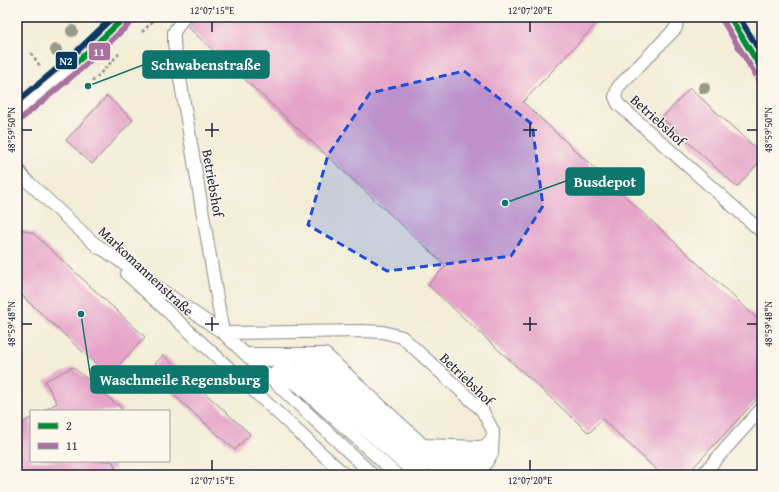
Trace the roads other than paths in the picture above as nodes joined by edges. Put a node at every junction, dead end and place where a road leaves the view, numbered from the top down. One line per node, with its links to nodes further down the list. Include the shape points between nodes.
1 (124, 17): 6 (street, via 78,62)
2 (184, 17): 10 (lane, Betriebshof, via 174,32 174,43)
3 (677, 17): 8 (lane, Betriebshof, via 676,28 618,87 615,97 618,104)
4 (730, 17): 5 (street)
5 (762, 70)
6 (17, 112)
7 (17, 168): 9 (lane, Markomannenstraße, via 23,177)
8 (762, 232)
9 (94, 243): 10 (lane); 16 (lane, Markomannenstraße)
10 (223, 333): 11 (lane); 13 (lane, Betriebshof, via 362,330 402,337 482,410 493,431)
11 (247, 354): 13 (lane, via 325,354 423,445 480,447); 14 (lane, via 319,362 424,455 482,456); 15 (lane, via 313,370 416,461 426,465); 17 (lane); 18 (lane, via 299,386); 19 (lane, via 307,378 404,465)
12 (762, 408): 21 (lane)
13 (492, 438): 14 (lane, Betriebshof)
14 (492, 453): 15 (lane)
15 (484, 466): 20 (lane)
16 (346, 475)
17 (373, 475)
18 (397, 475)
19 (422, 475)
20 (475, 475)
21 (702, 475)

